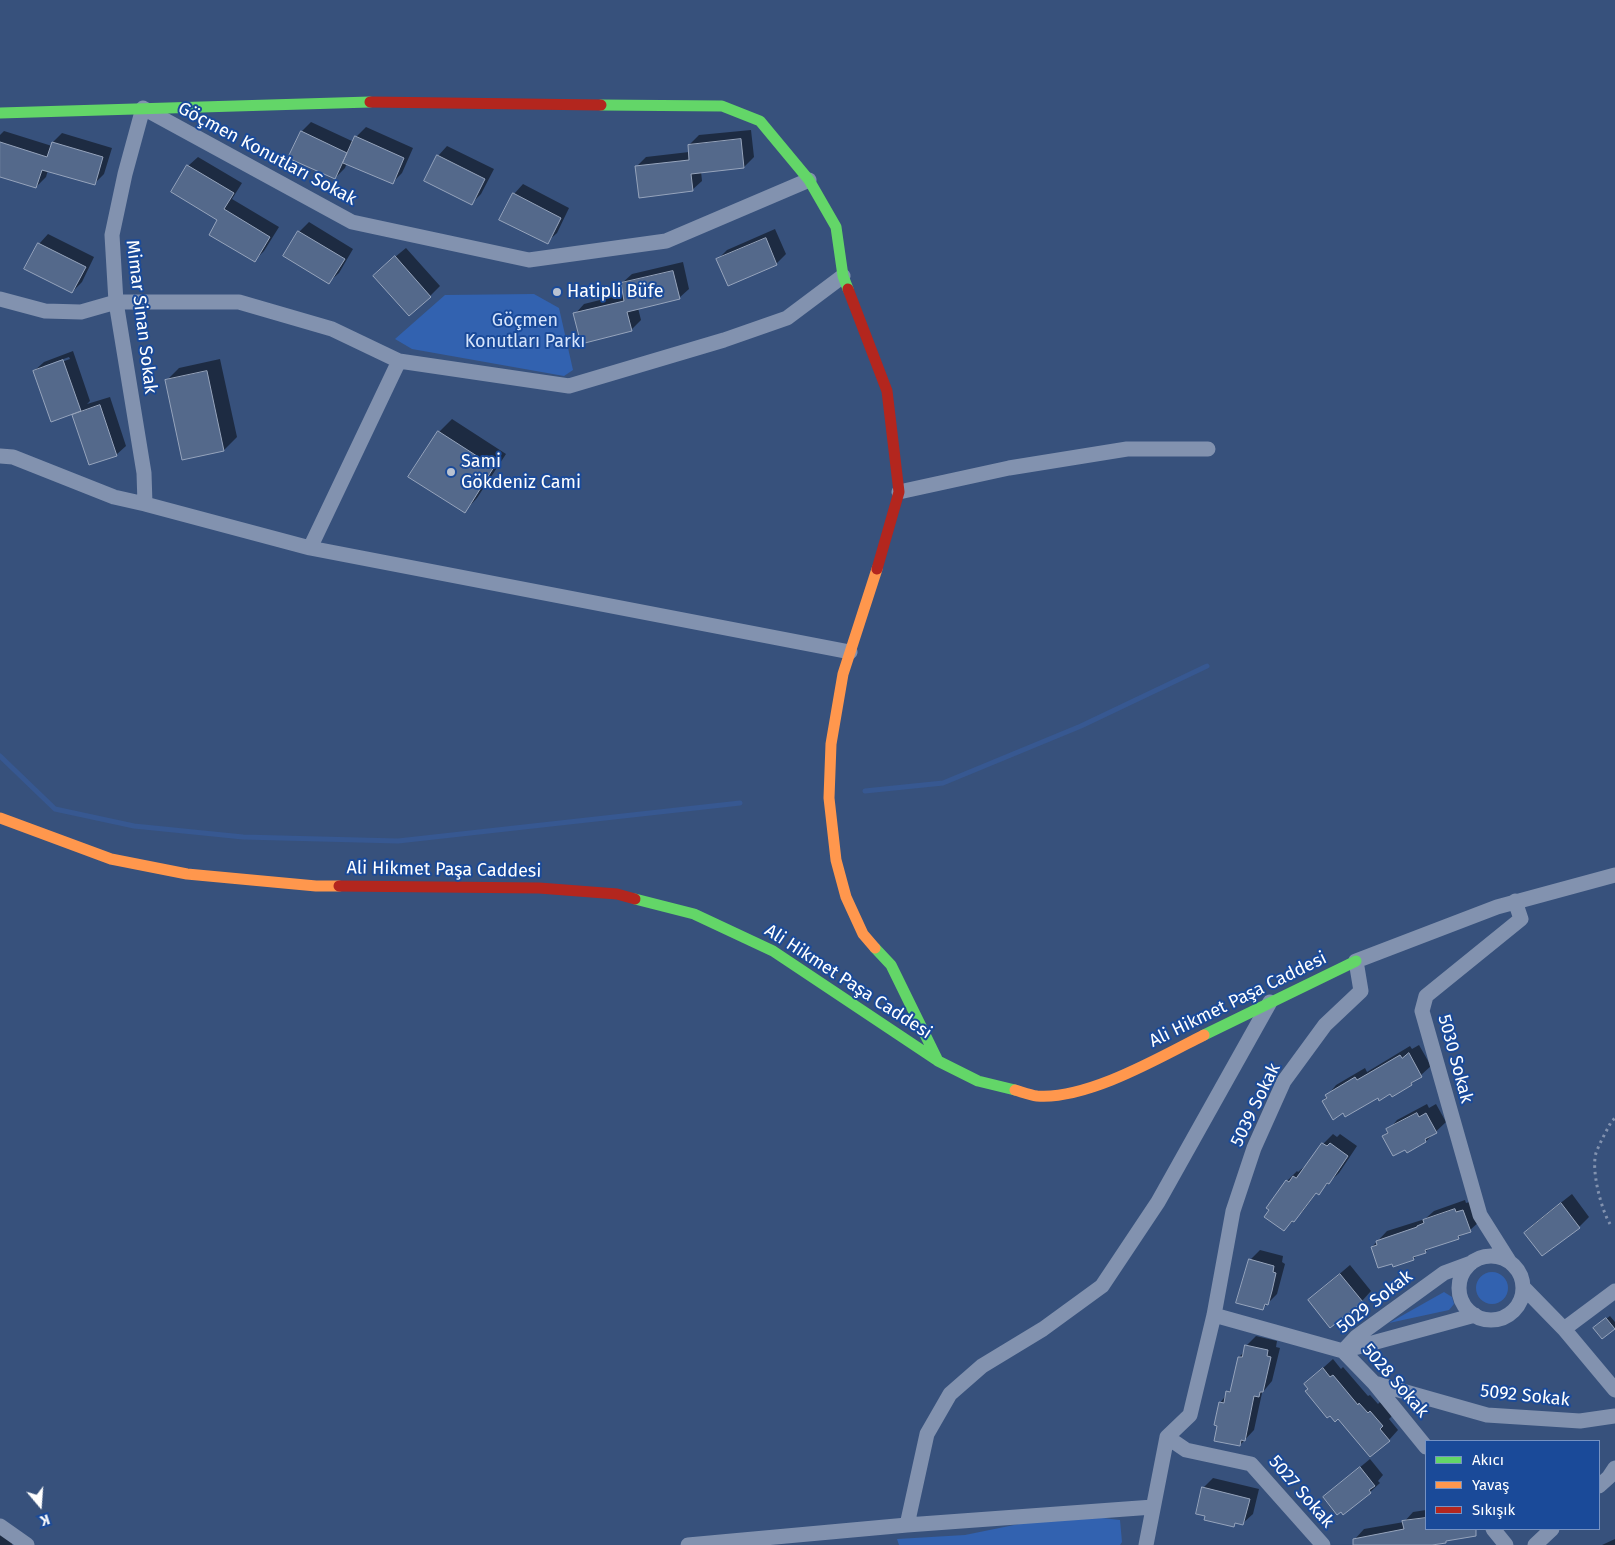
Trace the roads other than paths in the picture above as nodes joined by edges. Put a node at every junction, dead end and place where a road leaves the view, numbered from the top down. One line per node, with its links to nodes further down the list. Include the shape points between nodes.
1 (143, 108): 2 (street); 3 (street, via 348,102 722,106 760,121); 3 (street, Göçmen Konutları Sokak, via 352,222 529,260 666,241); 6 (street, Mimar Sinan Sokak, via 112,234)
2 (0, 113)
3 (809, 180): 4 (street, via 836,226)
4 (843, 276): 7 (street, via 787,318 570,386); 10 (street, via 887,391)
5 (0, 299): 6 (street, via 45,311 81,312)
6 (116, 302): 7 (street, via 239,302 332,329); 11 (street, Mimar Sinan Sokak, via 144,472)
7 (399, 361): 12 (street)
8 (1208, 449): 10 (street, via 1127,449 1009,468)
9 (0, 456): 11 (street, via 13,458 114,497)
10 (899, 492): 13 (street)
11 (145, 504): 12 (street)
12 (310, 548): 13 (street)
13 (850, 652): 19 (street, via 831,744 829,798 836,860 846,897 863,934 891,965)
14 (0, 818): 19 (street, Ali Hikmet Paşa Caddesi, via 111,859 187,874 316,886 539,888 617,894 694,914 773,951)
15 (1615, 875): 16 (street)
16 (1515, 901): 17 (street); 20 (street, 5030 Sokak, via 1521,919 1426,996 1422,1011 1480,1215)
17 (1356, 961): 18 (street, Ali Hikmet Paşa Caddesi); 24 (street, 5039 Sokak, via 1361,991 1325,1025 1284,1081 1254,1148 1233,1211)
18 (1270, 1002): 19 (street, Ali Hikmet Paşa Caddesi, via 1129,1074 1072,1093 1037,1096 1012,1091 978,1081); 36 (street, via 1158,1202 1102,1286 1043,1329 982,1366 950,1394 927,1434)
19 (938, 1061)
20 (1509, 1261): 21 (street, via 1490,1256); 22 (street, via 1517,1268)
21 (1471, 1263): 25 (street, via 1464,1270 1459,1289 1460,1298); 27 (street, 5029 Sokak, via 1444,1273 1356,1337)
22 (1523, 1287): 25 (street, via 1522,1298 1510,1314 1490,1320); 26 (street)
23 (1615, 1291): 26 (street)
24 (1214, 1315): 27 (street, 5028 Sokak); 31 (street, 5039 Sokak, via 1190,1415)
25 (1475, 1315): 27 (street, 5029 Sokak)
26 (1564, 1329): 29 (street)
27 (1343, 1351): 28 (street, 5028 Sokak)
28 (1374, 1383): 30 (street, 5092 Sokak, via 1487,1415 1580,1421); 32 (street, 5028 Sokak)
29 (1615, 1390)
30 (1615, 1416)
31 (1167, 1437): 35 (street); 43 (street, 5027 Sokak, via 1186,1450 1251,1464)
32 (1425, 1446)
33 (1615, 1468): 34 (street)
34 (1600, 1485)
35 (1153, 1507): 36 (street); 42 (street)
36 (907, 1525): 41 (street)
37 (0, 1526): 40 (street)
38 (1494, 1530): 44 (street)
39 (1551, 1530): 45 (street)
40 (27, 1545)
41 (688, 1545)
42 (1146, 1545)
43 (1323, 1545)
44 (1506, 1545)
45 (1535, 1545)

